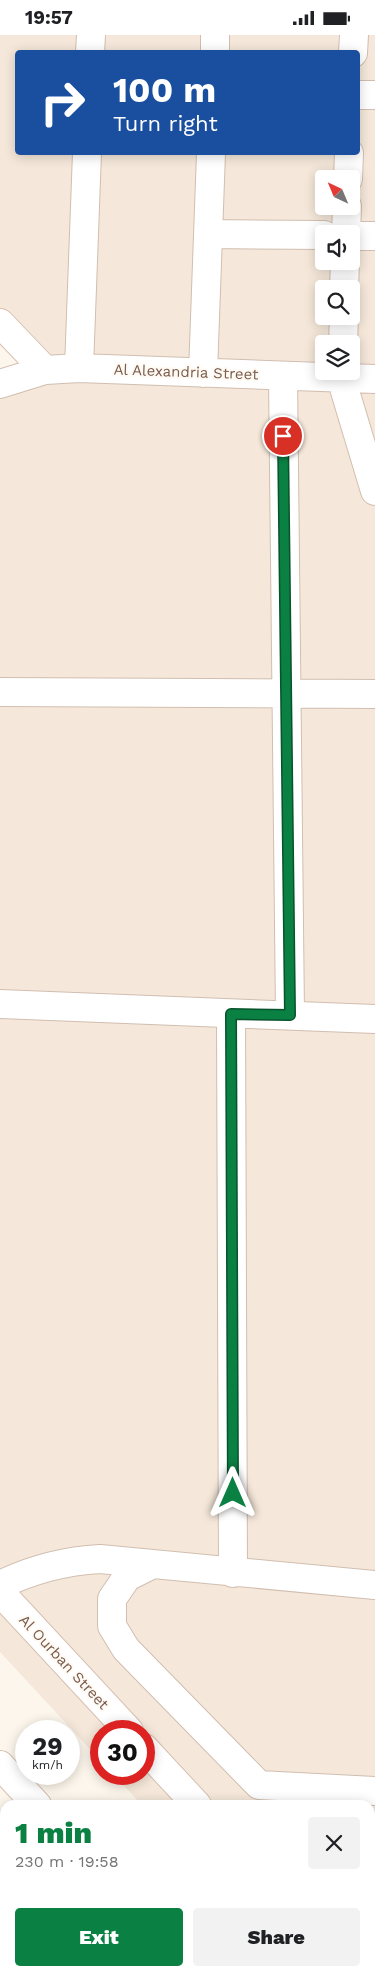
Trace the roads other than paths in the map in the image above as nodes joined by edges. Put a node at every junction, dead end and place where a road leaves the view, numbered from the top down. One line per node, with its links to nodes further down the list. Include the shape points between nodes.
1 (91, 35): 4 (street)
2 (215, 35): 5 (street)
3 (354, 35): 6 (street)
4 (90, 50)
5 (215, 50)
6 (353, 50)
7 (360, 95): 8 (street)
8 (375, 95)
9 (87, 155): 18 (street)
10 (211, 155): 13 (street)
11 (349, 155): 12 (street)
12 (348, 170)
13 (208, 234): 14 (street); 20 (street)
14 (315, 235)
15 (360, 236): 16 (street)
16 (375, 236)
17 (0, 323): 19 (street)
18 (79, 368): 19 (street, Al Alexandria Street); 20 (street, Al Alexandria Street)
19 (46, 370): 26 (street, Al Alexandria Street)
20 (203, 373): 22 (street, Al Alexandria Street)
21 (315, 375): 22 (street, Al Alexandria Street)
22 (283, 376): 29 (street)
23 (360, 377): 24 (street, Al Alexandria Street)
24 (375, 379)
25 (343, 380): 27 (street)
26 (0, 384)
27 (375, 491)
28 (0, 692): 29 (street)
29 (286, 694): 30 (street); 33 (street)
30 (375, 694)
31 (0, 1004): 32 (street)
32 (231, 1014): 33 (street); 36 (street)
33 (290, 1015): 34 (street)
34 (375, 1019)
35 (153, 1564): 36 (street); 37 (street, via 100,1559 74,1561 21,1574); 43 (street, via 127,1577 112,1599 112,1626 126,1649 259,1785)
36 (233, 1573): 38 (street)
37 (0, 1585)
38 (375, 1585)
39 (0, 1592): 40 (street, Al Ourban Street)
40 (118, 1720)
41 (155, 1760): 45 (street)
42 (0, 1765): 44 (street)
43 (375, 1791)
44 (32, 1800)
45 (192, 1800)

